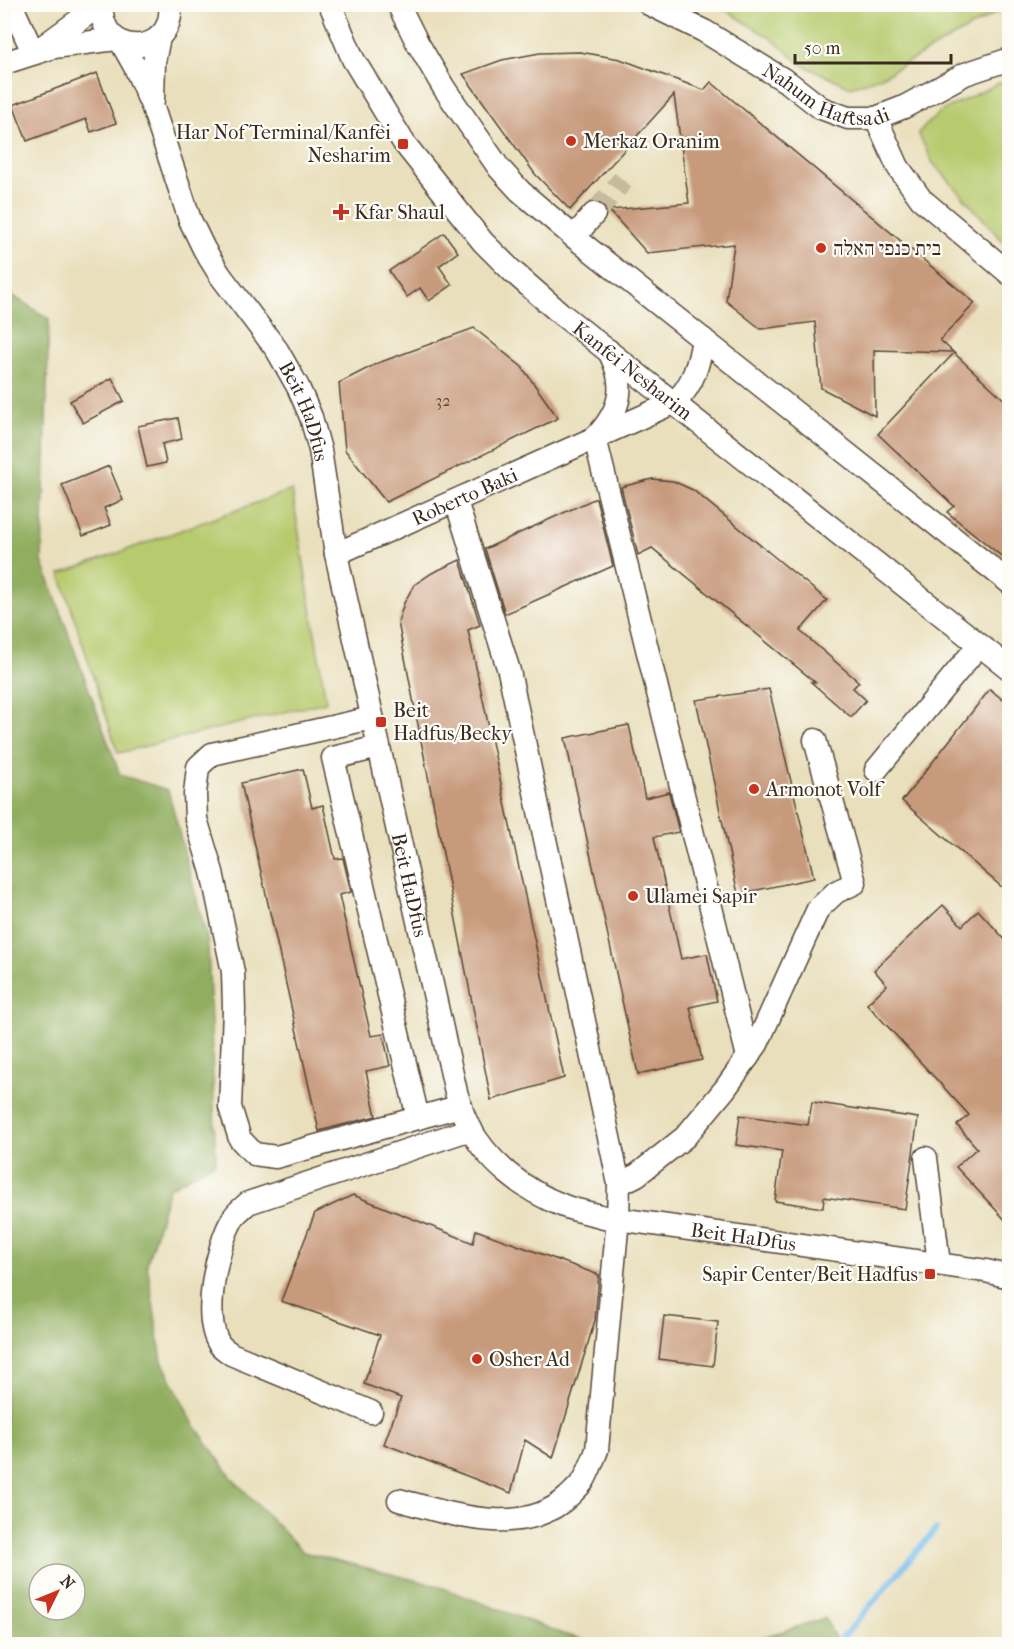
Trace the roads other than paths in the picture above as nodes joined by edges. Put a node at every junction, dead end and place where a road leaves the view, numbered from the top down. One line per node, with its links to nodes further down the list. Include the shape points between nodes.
1 (11, 4): 10 (street)
2 (101, 4): 9 (street, Beit HaDfus, via 105,26); 10 (street)
3 (190, 4): 7 (street)
4 (650, 4): 15 (street, Nahum Haftsadi, via 704,31 789,83 821,108 848,118)
5 (400, 7): 17 (street, via 444,88 499,168)
6 (327, 8): 20 (street, Kanfei Nesharim, via 404,143 468,225 512,271)
7 (170, 11): 8 (street)
8 (159, 37): 9 (street, via 138,46); 14 (street, Beit HaDfus)
9 (119, 41): 10 (street); 14 (street, Beit HaDfus)
10 (33, 52): 13 (street)
11 (1010, 54): 12 (street, Nahum Haftsadi)
12 (999, 62): 15 (street, Nahum Haftsadi, via 965,74)
13 (4, 63)
14 (153, 108): 24 (street, Beit HaDfus, via 182,198 204,249 277,350 311,417)
15 (876, 118): 18 (street, via 898,167 921,199)
16 (594, 214): 17 (street)
17 (574, 237): 19 (street)
18 (1010, 274)
19 (703, 339): 21 (street, Roberto Baki, via 695,374); 25 (street)
20 (608, 350): 21 (street, Kanfei Nesharim); 22 (street, Roberto Baki, via 618,373 619,395 613,414)
21 (675, 402): 22 (street, Roberto Baki); 26 (street, Kanfei Nesharim)
22 (595, 438): 23 (street, Roberto Baki); 32 (street)
23 (456, 501): 24 (street, Roberto Baki); 37 (street, via 509,671)
24 (336, 554): 28 (street, Beit HaDfus)
25 (1010, 583)
26 (980, 645): 27 (street, Kanfei Nesharim); 31 (street)
27 (1010, 669)
28 (372, 718): 30 (street, Beit HaDfus); 34 (street, via 212,754 198,767 196,819 212,872 233,972 230,1107 240,1139 254,1154 276,1157)
29 (815, 740): 32 (street, via 855,883 836,892 818,909)
30 (379, 747): 33 (street, Beit HaDfus); 34 (street, via 333,758)
31 (876, 770)
32 (748, 1057): 37 (street, via 686,1137)
33 (461, 1106): 34 (street); 35 (street, Beit HaDfus)
34 (418, 1118)
35 (471, 1129): 38 (street, Beit HaDfus, via 498,1166 532,1189 564,1206); 41 (street, via 248,1203 233,1217 220,1247 212,1320 220,1345 231,1354)
36 (926, 1158): 39 (street)
37 (619, 1184): 38 (street)
38 (618, 1218): 39 (street, Beit HaDfus); 42 (street, via 597,1450 583,1482 558,1506 532,1517 490,1521)
39 (939, 1264): 40 (street, Beit HaDfus)
40 (1010, 1277)
41 (371, 1412)
42 (399, 1500)

